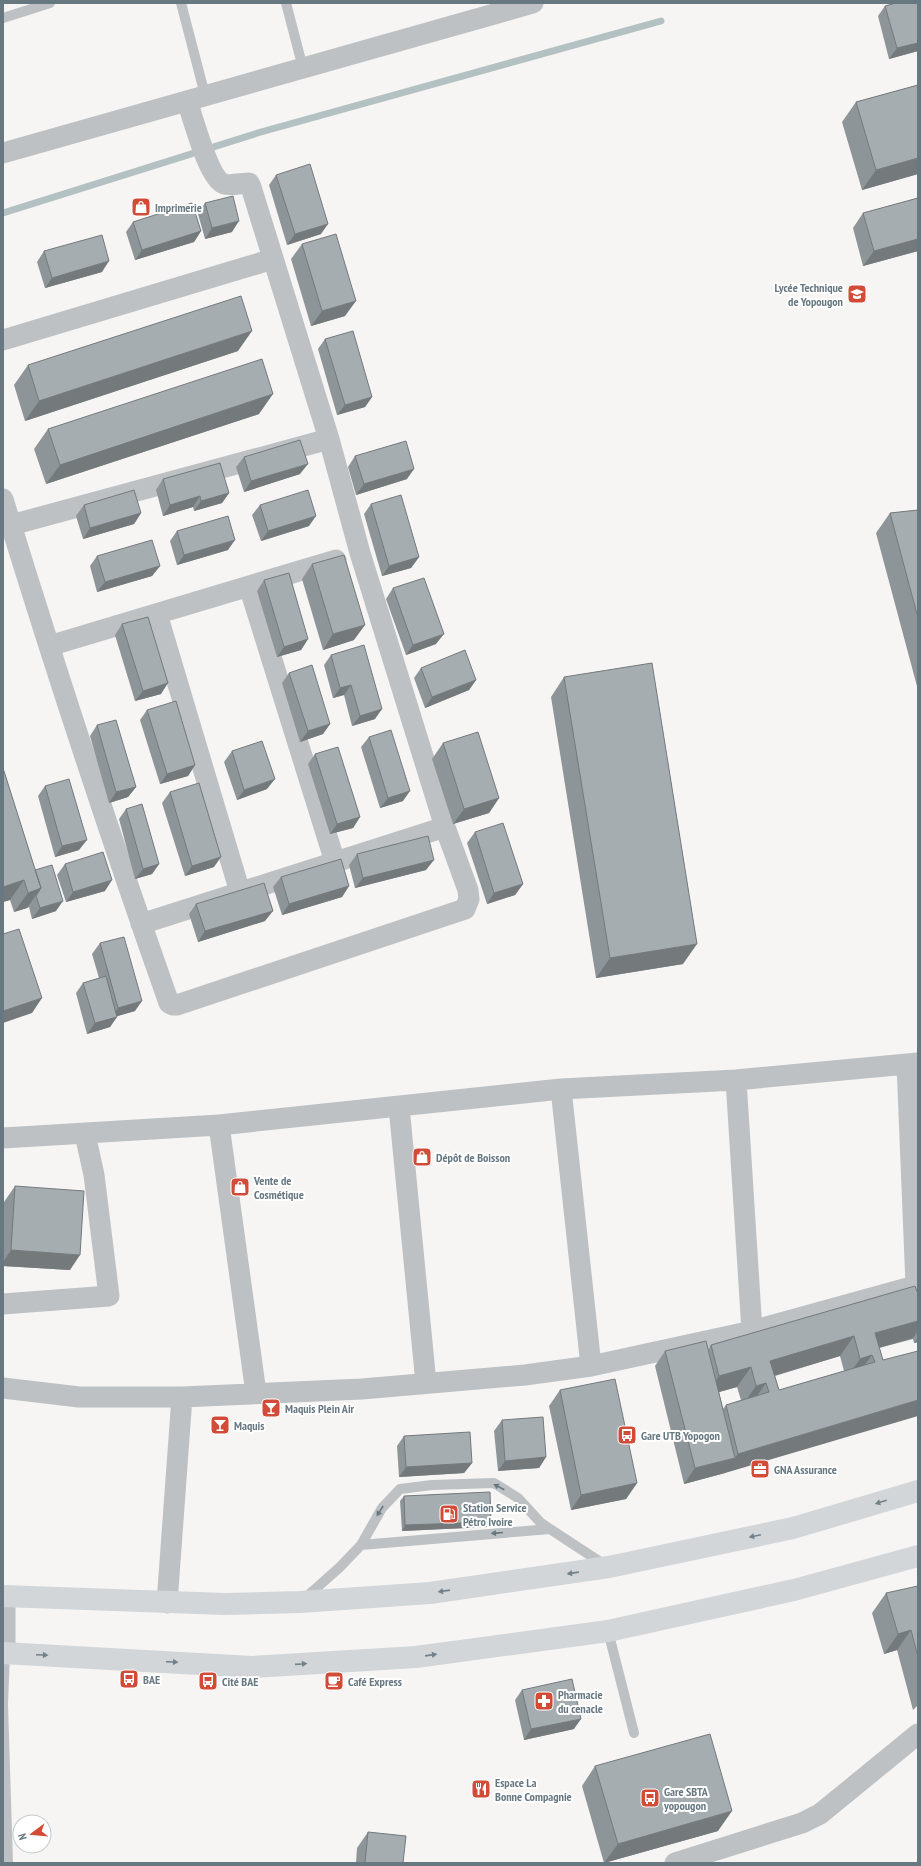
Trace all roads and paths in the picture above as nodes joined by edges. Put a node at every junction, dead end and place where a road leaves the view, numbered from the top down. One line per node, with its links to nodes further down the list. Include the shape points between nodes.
1 (50, 3): 5 (lane)
2 (181, 3): 7 (lane)
3 (286, 3): 6 (lane)
4 (533, 3): 6 (street)
5 (3, 18)
6 (303, 68): 7 (street)
7 (196, 98): 8 (street); 9 (street, via 203,150 219,180 224,184 249,183)
8 (3, 153)
9 (273, 258): 10 (street); 11 (street)
10 (3, 340)
11 (329, 439): 13 (street); 14 (street)
12 (3, 499): 13 (street)
13 (11, 525): 17 (street)
14 (360, 553): 15 (street); 18 (street)
15 (249, 586): 16 (street); 19 (street)
16 (157, 614): 17 (street); 20 (street)
17 (49, 646): 21 (street)
18 (445, 827): 19 (street); 21 (street, via 468,890 469,899 465,909 177,1005 169,1003)
19 (335, 862): 20 (street)
20 (240, 892): 21 (street)
21 (141, 924)
22 (913, 1064): 23 (street); 29 (street)
23 (736, 1080): 24 (street); 31 (street)
24 (562, 1089): 25 (street); 32 (street)
25 (399, 1107): 26 (street); 33 (street)
26 (219, 1125): 27 (street); 35 (street)
27 (85, 1134): 28 (street); 30 (street, via 94,1175 109,1296)
28 (3, 1138)
29 (917, 1285): 31 (street)
30 (3, 1304)
31 (752, 1331): 32 (street)
32 (591, 1366): 33 (street, via 525,1375)
33 (426, 1383): 35 (street, via 362,1389)
34 (3, 1388): 36 (street, via 79,1397)
35 (256, 1393): 36 (street)
36 (182, 1397): 44 (street)
37 (918, 1491): 41 (main road, one-way to 41, via 793,1528)
38 (550, 1529): 39 (lane, one-way to 39); 39 (lane, one-way to 39, via 518,1498 494,1483 432,1485 400,1489 382,1508); 41 (lane)
39 (361, 1545): 43 (lane)
40 (918, 1556): 45 (main road, via 794,1590)
41 (609, 1568): 43 (main road, one-way to 43, via 430,1593)
42 (4, 1597): 44 (main road); 46 (street)
43 (300, 1602): 44 (main road)
44 (167, 1603)
45 (608, 1631): 46 (main road, one-way to 45, via 252,1667 416,1657); 47 (lane)
46 (4, 1653): 49 (lane)
47 (634, 1733)
48 (918, 1734): 50 (street, via 820,1814)
49 (8, 1863)
50 (675, 1863)

